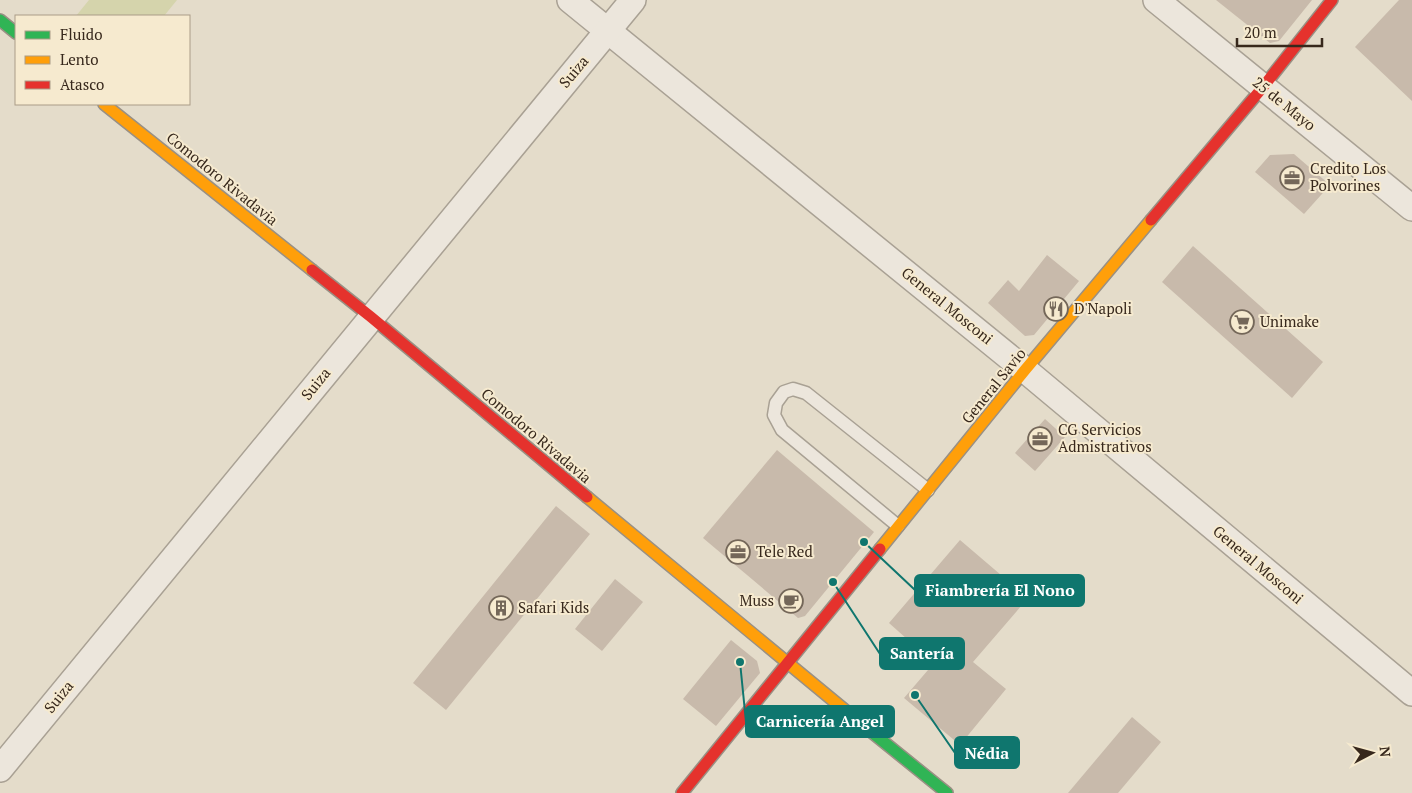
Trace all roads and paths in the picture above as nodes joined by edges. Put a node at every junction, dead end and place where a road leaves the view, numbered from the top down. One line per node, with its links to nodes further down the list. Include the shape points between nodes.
1 (570, 0): 6 (street, General Mosconi)
2 (633, 0): 6 (street, Suiza)
3 (1156, 0): 8 (street, 25 de Mayo)
4 (1332, 0): 8 (street, General Savio)
5 (0, 20): 7 (street)
6 (609, 30): 11 (street, Suiza); 12 (street, General Mosconi)
7 (15, 33)
8 (1262, 86): 10 (street, 25 de Mayo); 12 (street, General Savio)
9 (105, 105): 11 (street, Comodoro Rivadavia)
10 (1412, 208)
11 (371, 317): 15 (street, Comodoro Rivadavia); 17 (street, Suiza)
12 (1025, 370): 13 (street, General Savio); 16 (street, General Mosconi)
13 (928, 490): 14 (street, General Savio); 14 (lane, via 806,393 793,389 784,392 776,402 774,415 782,430)
14 (898, 526): 15 (street, General Savio)
15 (786, 664): 18 (street, General Savio); 19 (street, Comodoro Rivadavia)
16 (1412, 693)
17 (0, 768)
18 (682, 793)
19 (947, 793)

